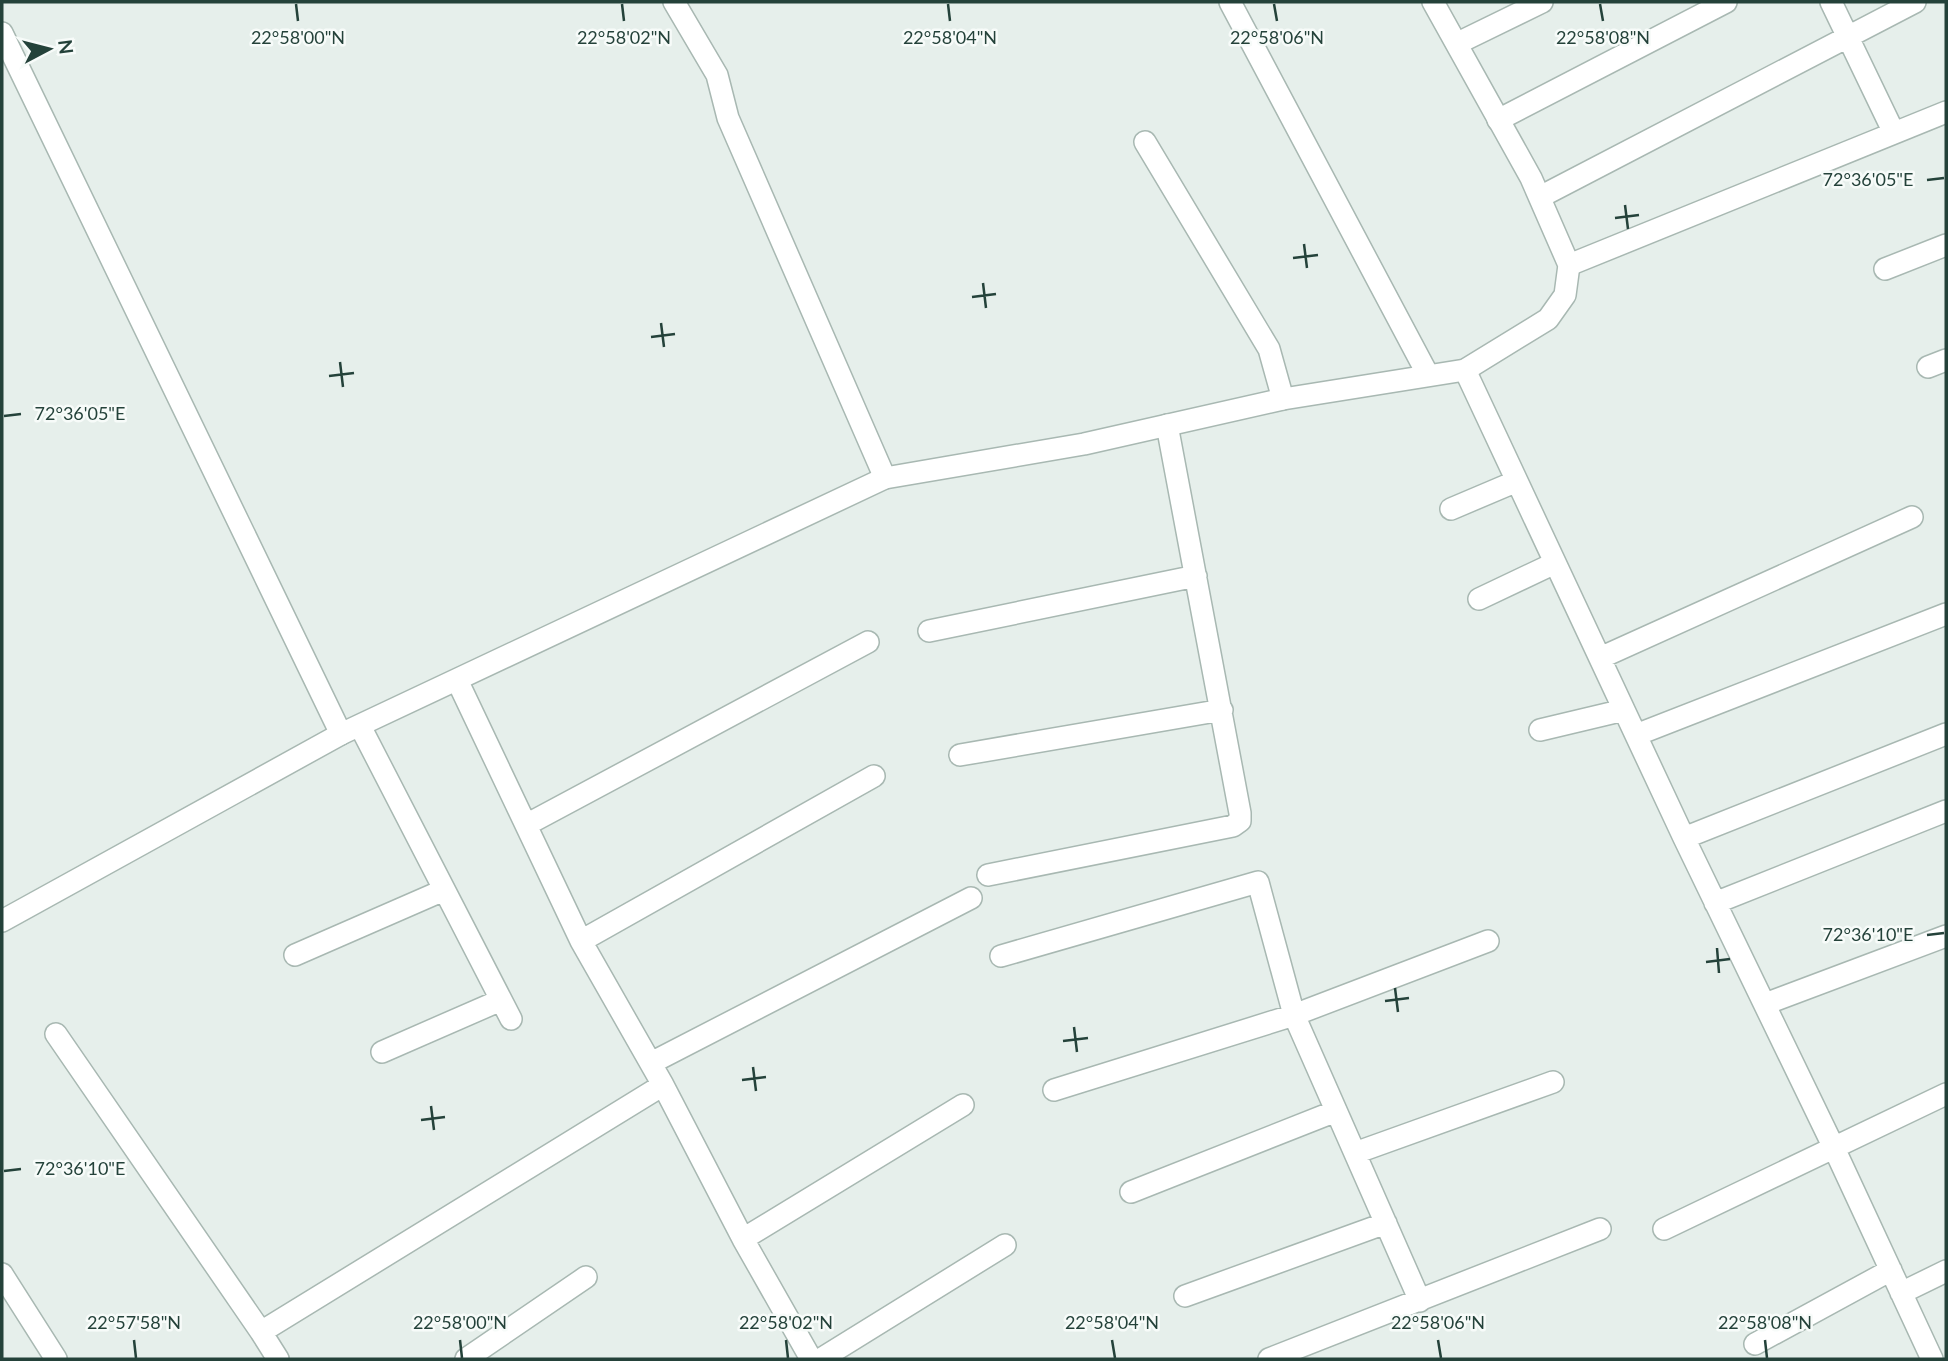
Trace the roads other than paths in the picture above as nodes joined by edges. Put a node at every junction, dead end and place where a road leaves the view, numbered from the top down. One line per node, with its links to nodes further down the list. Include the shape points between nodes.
1 (674, 2): 24 (street, via 716,75 728,118)
2 (1230, 2): 21 (street)
3 (1433, 2): 10 (street)
4 (1542, 2): 10 (street)
5 (1726, 2): 13 (street)
6 (1831, 2): 9 (street)
7 (1915, 2): 9 (street)
8 (2, 33): 11 (street)
9 (1847, 36): 14 (street); 16 (street)
10 (1458, 43): 13 (street)
11 (8, 62): 38 (street)
12 (1946, 112): 14 (street)
13 (1498, 120): 16 (street)
14 (1894, 133): 18 (street)
15 (1145, 142): 22 (street, via 1269,349)
16 (1540, 197): 18 (street)
17 (1946, 245): 19 (street)
18 (1569, 265): 20 (street, via 1565,295 1548,319)
19 (1885, 269)
20 (1465, 370): 21 (street); 25 (street)
21 (1429, 375): 22 (street)
22 (1283, 399): 23 (street)
23 (1167, 425): 24 (street); 29 (street)
24 (885, 478): 35 (street)
25 (1517, 481): 26 (street); 28 (street)
26 (1451, 509)
27 (1912, 517): 34 (street)
28 (1555, 563): 30 (street); 34 (street)
29 (1196, 576): 32 (street); 36 (street)
30 (1479, 598)
31 (1946, 614): 41 (street)
32 (929, 631)
33 (868, 642): 45 (street)
34 (1600, 658): 37 (street)
35 (457, 680): 38 (street); 45 (street)
36 (1222, 710): 42 (street); 47 (street, via 1240,813 1240,821 1233,826)
37 (1624, 710): 39 (street); 41 (street)
38 (351, 730): 48 (street); 51 (street)
39 (1540, 730)
40 (1946, 734): 46 (street)
41 (1636, 735): 46 (street)
42 (960, 755)
43 (874, 776): 54 (street)
44 (1946, 811): 50 (street)
45 (526, 825): 54 (street)
46 (1684, 838): 50 (street)
47 (989, 875)
48 (444, 890): 55 (street); 60 (street, via 506,1009)
49 (971, 898): 61 (street)
50 (1715, 903): 57 (street)
51 (2, 921)
52 (1946, 936): 57 (street)
53 (1489, 941): 58 (street)
54 (581, 942): 61 (street)
55 (295, 955)
56 (1001, 956): 58 (street, via 1258,882)
57 (1765, 1004): 68 (street)
58 (1294, 1015): 64 (street); 67 (street)
59 (56, 1034): 83 (street)
60 (382, 1052)
61 (651, 1063): 63 (street)
62 (1553, 1082): 69 (street)
63 (663, 1085): 74 (street); 83 (street)
64 (1054, 1090)
65 (1946, 1094): 68 (street)
66 (963, 1105): 74 (street)
67 (1336, 1111): 69 (street); 70 (street)
68 (1834, 1148): 73 (street); 76 (street)
69 (1355, 1153): 71 (street)
70 (1131, 1192)
71 (1386, 1223): 81 (street); 82 (street)
72 (1600, 1229): 82 (street)
73 (1664, 1229)
74 (743, 1239): 88 (street)
75 (1005, 1245): 89 (street)
76 (1891, 1270): 80 (street); 84 (street)
77 (1946, 1270): 80 (street)
78 (2, 1274): 85 (street)
79 (586, 1277): 87 (street)
80 (1901, 1293): 91 (street)
81 (1185, 1296)
82 (1420, 1301): 90 (street)
83 (261, 1332): 86 (street)
84 (1755, 1344)
85 (56, 1359)
86 (278, 1359)
87 (467, 1359)
88 (811, 1359)
89 (821, 1359)
90 (1269, 1359)
91 (1932, 1359)

